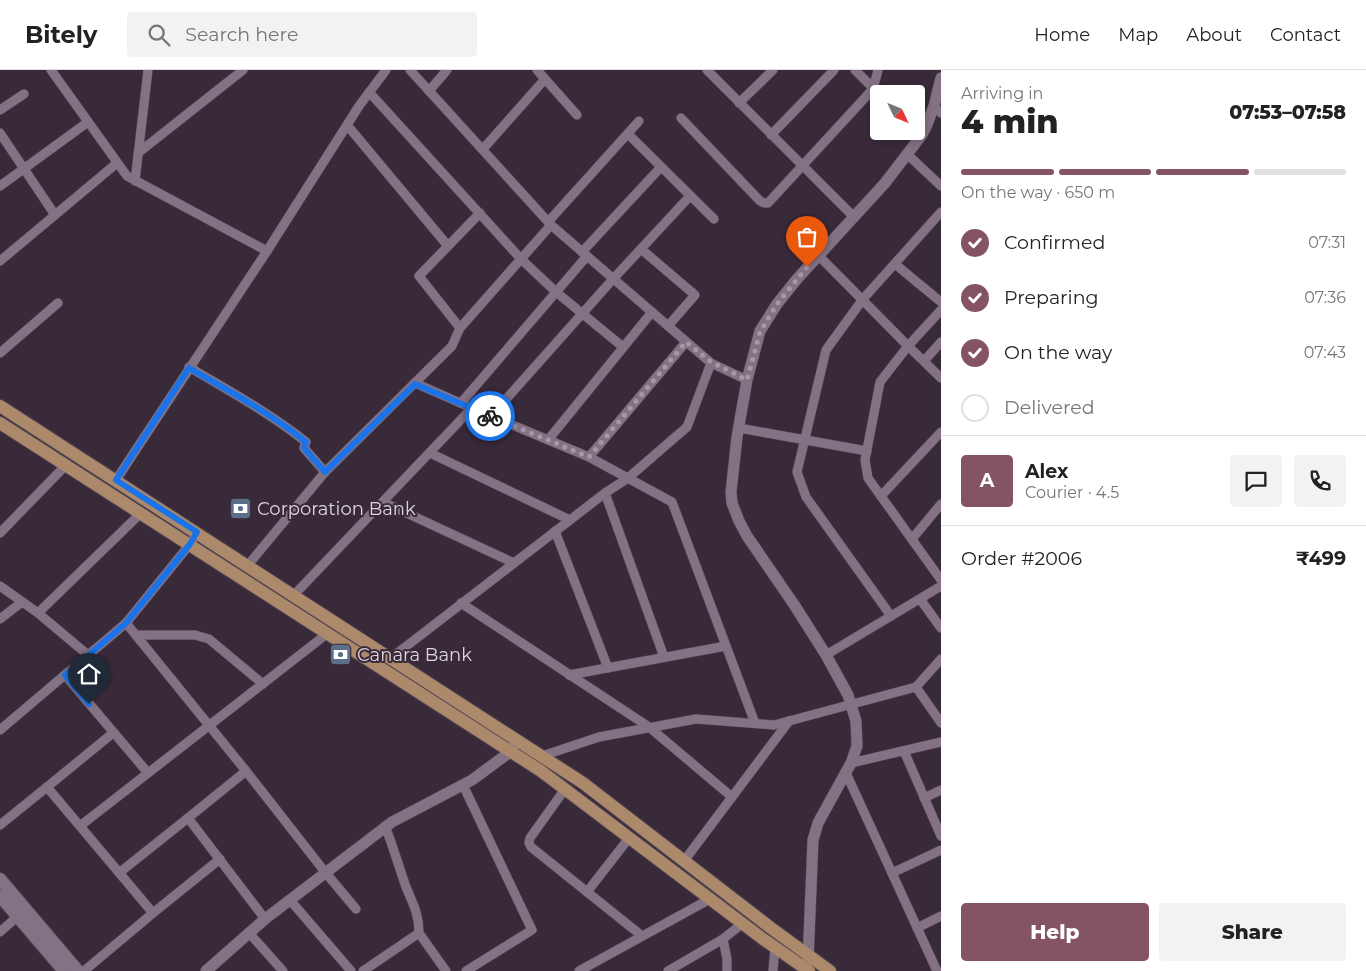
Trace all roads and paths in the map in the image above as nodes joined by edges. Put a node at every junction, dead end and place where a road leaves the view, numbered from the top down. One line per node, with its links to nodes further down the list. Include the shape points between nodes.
1 (148, 70): 35 (street)
2 (243, 70): 35 (street)
3 (386, 70): 18 (street)
4 (410, 70): 17 (street)
5 (447, 70): 17 (street)
6 (537, 70): 14 (street)
7 (707, 70): 21 (street)
8 (773, 70): 21 (street)
9 (834, 70): 32 (street)
10 (855, 70): 16 (street)
11 (878, 70): 15 (street)
12 (55, 72): 27 (street)
13 (941, 78): 23 (street)
14 (545, 79): 24 (street); 34 (street)
15 (877, 85)
16 (870, 86)
17 (430, 91): 34 (street)
18 (368, 92): 28 (street); 46 (street)
19 (24, 94): 22 (street)
20 (870, 98): 38 (street)
21 (738, 103): 32 (street)
22 (0, 110)
23 (938, 110): 29 (street)
24 (577, 115)
25 (681, 118): 38 (street, via 764,203 768,203)
26 (639, 121): 31 (street)
27 (88, 122): 37 (street); 40 (street)
28 (347, 126): 51 (street); 53 (street)
29 (925, 128)
30 (0, 133): 40 (street)
31 (628, 134): 39 (street); 50 (street)
32 (771, 135): 38 (street)
33 (915, 140): 36 (street)
34 (483, 149): 50 (street)
35 (138, 153): 41 (street)
36 (907, 154): 43 (street); 48 (street)
37 (117, 163): 41 (street); 47 (street)
38 (803, 166): 48 (street)
39 (661, 167): 44 (street); 54 (street)
40 (24, 168): 42 (street); 47 (street)
41 (135, 181): 53 (street)
42 (0, 186)
43 (941, 186)
44 (690, 196): 49 (street); 52 (street)
45 (941, 212): 58 (street)
46 (480, 213): 51 (street); 56 (street)
47 (55, 215): 57 (street)
48 (854, 217): 55 (street)
49 (714, 219)
50 (549, 224): 54 (street); 56 (street)
51 (448, 246): 68 (street, via 419,276)
52 (641, 249): 59 (street); 67 (street, via 695,295)
53 (267, 251): 76 (street)
54 (584, 254): 59 (street); 60 (street)
55 (818, 255): 61 (street); 78 (street, via 777,304 760,332)
56 (521, 258): 60 (street); 68 (street)
57 (0, 261)
58 (895, 264): 61 (street); 62 (street)
59 (613, 279): 65 (street); 66 (street)
60 (556, 292): 66 (street); 80 (street)
61 (863, 300): 71 (street); 88 (street, via 826,350)
62 (941, 302)
63 (58, 303): 73 (street)
64 (941, 310): 71 (street)
65 (652, 312): 67 (street); 72 (street)
66 (582, 314): 72 (street); 83 (street)
67 (668, 326): 69 (street)
68 (460, 328): 79 (street, via 452,346)
69 (686, 342): 75 (street); 91 (street)
70 (941, 342): 74 (street)
71 (908, 346): 74 (street); 89 (street, via 880,382)
72 (623, 347): 87 (street)
73 (0, 354)
74 (924, 361): 77 (street)
75 (711, 362): 78 (street); 94 (street, via 687,426)
76 (189, 368): 93 (street, via 299,436 306,442 304,448); 95 (street)
77 (941, 378)
78 (747, 380): 85 (street)
79 (415, 384): 80 (street); 93 (street)
80 (461, 403): 82 (street)
81 (0, 406): 95 (main road)
82 (472, 408): 83 (street); 90 (street)
83 (491, 416): 87 (street)
84 (0, 423): 92 (main road)
85 (739, 428): 88 (street); 125 (street, via 732,503 747,536)
86 (940, 436): 97 (street)
87 (548, 440): 91 (street)
88 (804, 440): 89 (street); 117 (street, via 797,472 806,497)
89 (867, 451): 97 (street, via 868,478)
90 (430, 453): 98 (street); 101 (street)
91 (589, 457): 94 (street)
92 (66, 465): 100 (main road); 103 (street)
93 (325, 472): 108 (street)
94 (628, 478): 96 (street); 123 (street, via 672,502)
95 (116, 480): 104 (main road)
96 (605, 493): 101 (street); 126 (street)
97 (881, 496): 105 (street)
98 (383, 502): 107 (street); 112 (street)
99 (941, 504): 105 (street)
100 (141, 513): 106 (main road); 116 (street)
101 (570, 520): 102 (street)
102 (555, 531): 107 (street); 129 (street)
103 (0, 532)
104 (197, 532): 106 (street); 108 (main road)
105 (912, 539): 109 (street)
106 (190, 544): 119 (street); 121 (main road)
107 (514, 563): 115 (street)
108 (248, 565): 112 (main road)
109 (941, 580)
110 (0, 586): 114 (street)
111 (941, 586): 113 (street)
112 (294, 595): 127 (main road)
113 (920, 599): 117 (street); 120 (street)
114 (22, 602): 116 (street); 118 (street)
115 (461, 604): 127 (street); 131 (street)
116 (38, 613): 124 (street)
117 (891, 616): 125 (street)
118 (0, 619)
119 (126, 623): 122 (street); 124 (street)
120 (941, 628)
121 (328, 633): 132 (street); 145 (main road)
122 (137, 635): 132 (street, via 209,638); 138 (street)
123 (726, 646): 126 (street); 136 (street)
124 (88, 655): 130 (street)
125 (826, 655): 134 (street)
126 (664, 657): 129 (street)
127 (391, 658): 142 (main road)
128 (941, 658): 133 (street)
129 (608, 668): 131 (street)
130 (65, 675): 140 (street); 141 (street)
131 (569, 675): 139 (street)
132 (263, 684): 138 (street)
133 (916, 687): 134 (street); 137 (street)
134 (851, 704): 135 (street); 147 (street, via 856,721 857,746)
135 (789, 721): 136 (street, via 774,725); 154 (street)
136 (755, 723): 139 (street, via 696,719)
137 (941, 723)
138 (210, 726): 148 (street); 149 (street)
139 (649, 728): 146 (street, via 599,737); 154 (street)
140 (0, 730)
141 (114, 733): 149 (street); 151 (street)
142 (517, 740): 145 (street); 146 (main road)
143 (941, 742): 144 (street)
144 (904, 751): 147 (street); 155 (street)
145 (510, 752): 150 (street); 152 (main road)
146 (542, 756): 164 (main road, via 583,783)
147 (849, 768): 167 (street); 186 (street, via 818,823 813,840)
148 (246, 770): 156 (street); 165 (street)
149 (148, 773): 158 (street)
150 (462, 785): 159 (street); 195 (street, via 532,930)
151 (47, 787): 157 (street); 158 (street)
152 (565, 789): 161 (main road); 169 (street, via 529,843)
153 (941, 790): 155 (street)
154 (732, 797): 164 (street)
155 (924, 798): 160 (street)
156 (188, 818): 163 (street); 166 (street)
157 (0, 825)
158 (80, 826): 166 (street)
159 (385, 826): 165 (street); 181 (street, via 418,914)
160 (941, 836)
161 (629, 838): 169 (street); 171 (main road)
162 (941, 850): 167 (street)
163 (220, 859): 174 (street); 177 (street)
164 (684, 861): 186 (main road)
165 (325, 872): 172 (street); 173 (street)
166 (119, 873): 174 (street)
167 (892, 873): 179 (street)
168 (0, 879): 188 (main road)
169 (587, 892): 183 (street)
170 (0, 896): 175 (main road)
171 (710, 898): 178 (main road); 183 (street)
172 (290, 900): 177 (street); 192 (street)
173 (356, 909)
174 (153, 912): 189 (street)
175 (18, 916): 180 (street); 187 (main road)
176 (941, 916): 179 (street)
177 (265, 919): 182 (street)
178 (743, 923): 184 (street); 185 (main road)
179 (918, 928): 202 (street)
180 (0, 932)
181 (419, 932): 193 (street); 194 (street)
182 (249, 933): 190 (street); 191 (street)
183 (642, 936): 196 (street)
184 (723, 939): 197 (street); 198 (street)
185 (775, 947): 199 (street); 200 (main road)
186 (808, 954): 200 (street); 201 (main road)
187 (64, 971)
188 (78, 971)
189 (84, 971)
190 (206, 971)
191 (283, 971)
192 (351, 971)
193 (363, 971)
194 (446, 971)
195 (466, 971)
196 (579, 971)
197 (668, 971)
198 (728, 971)
199 (772, 971)
200 (808, 971)
201 (830, 971)
202 (937, 971)

